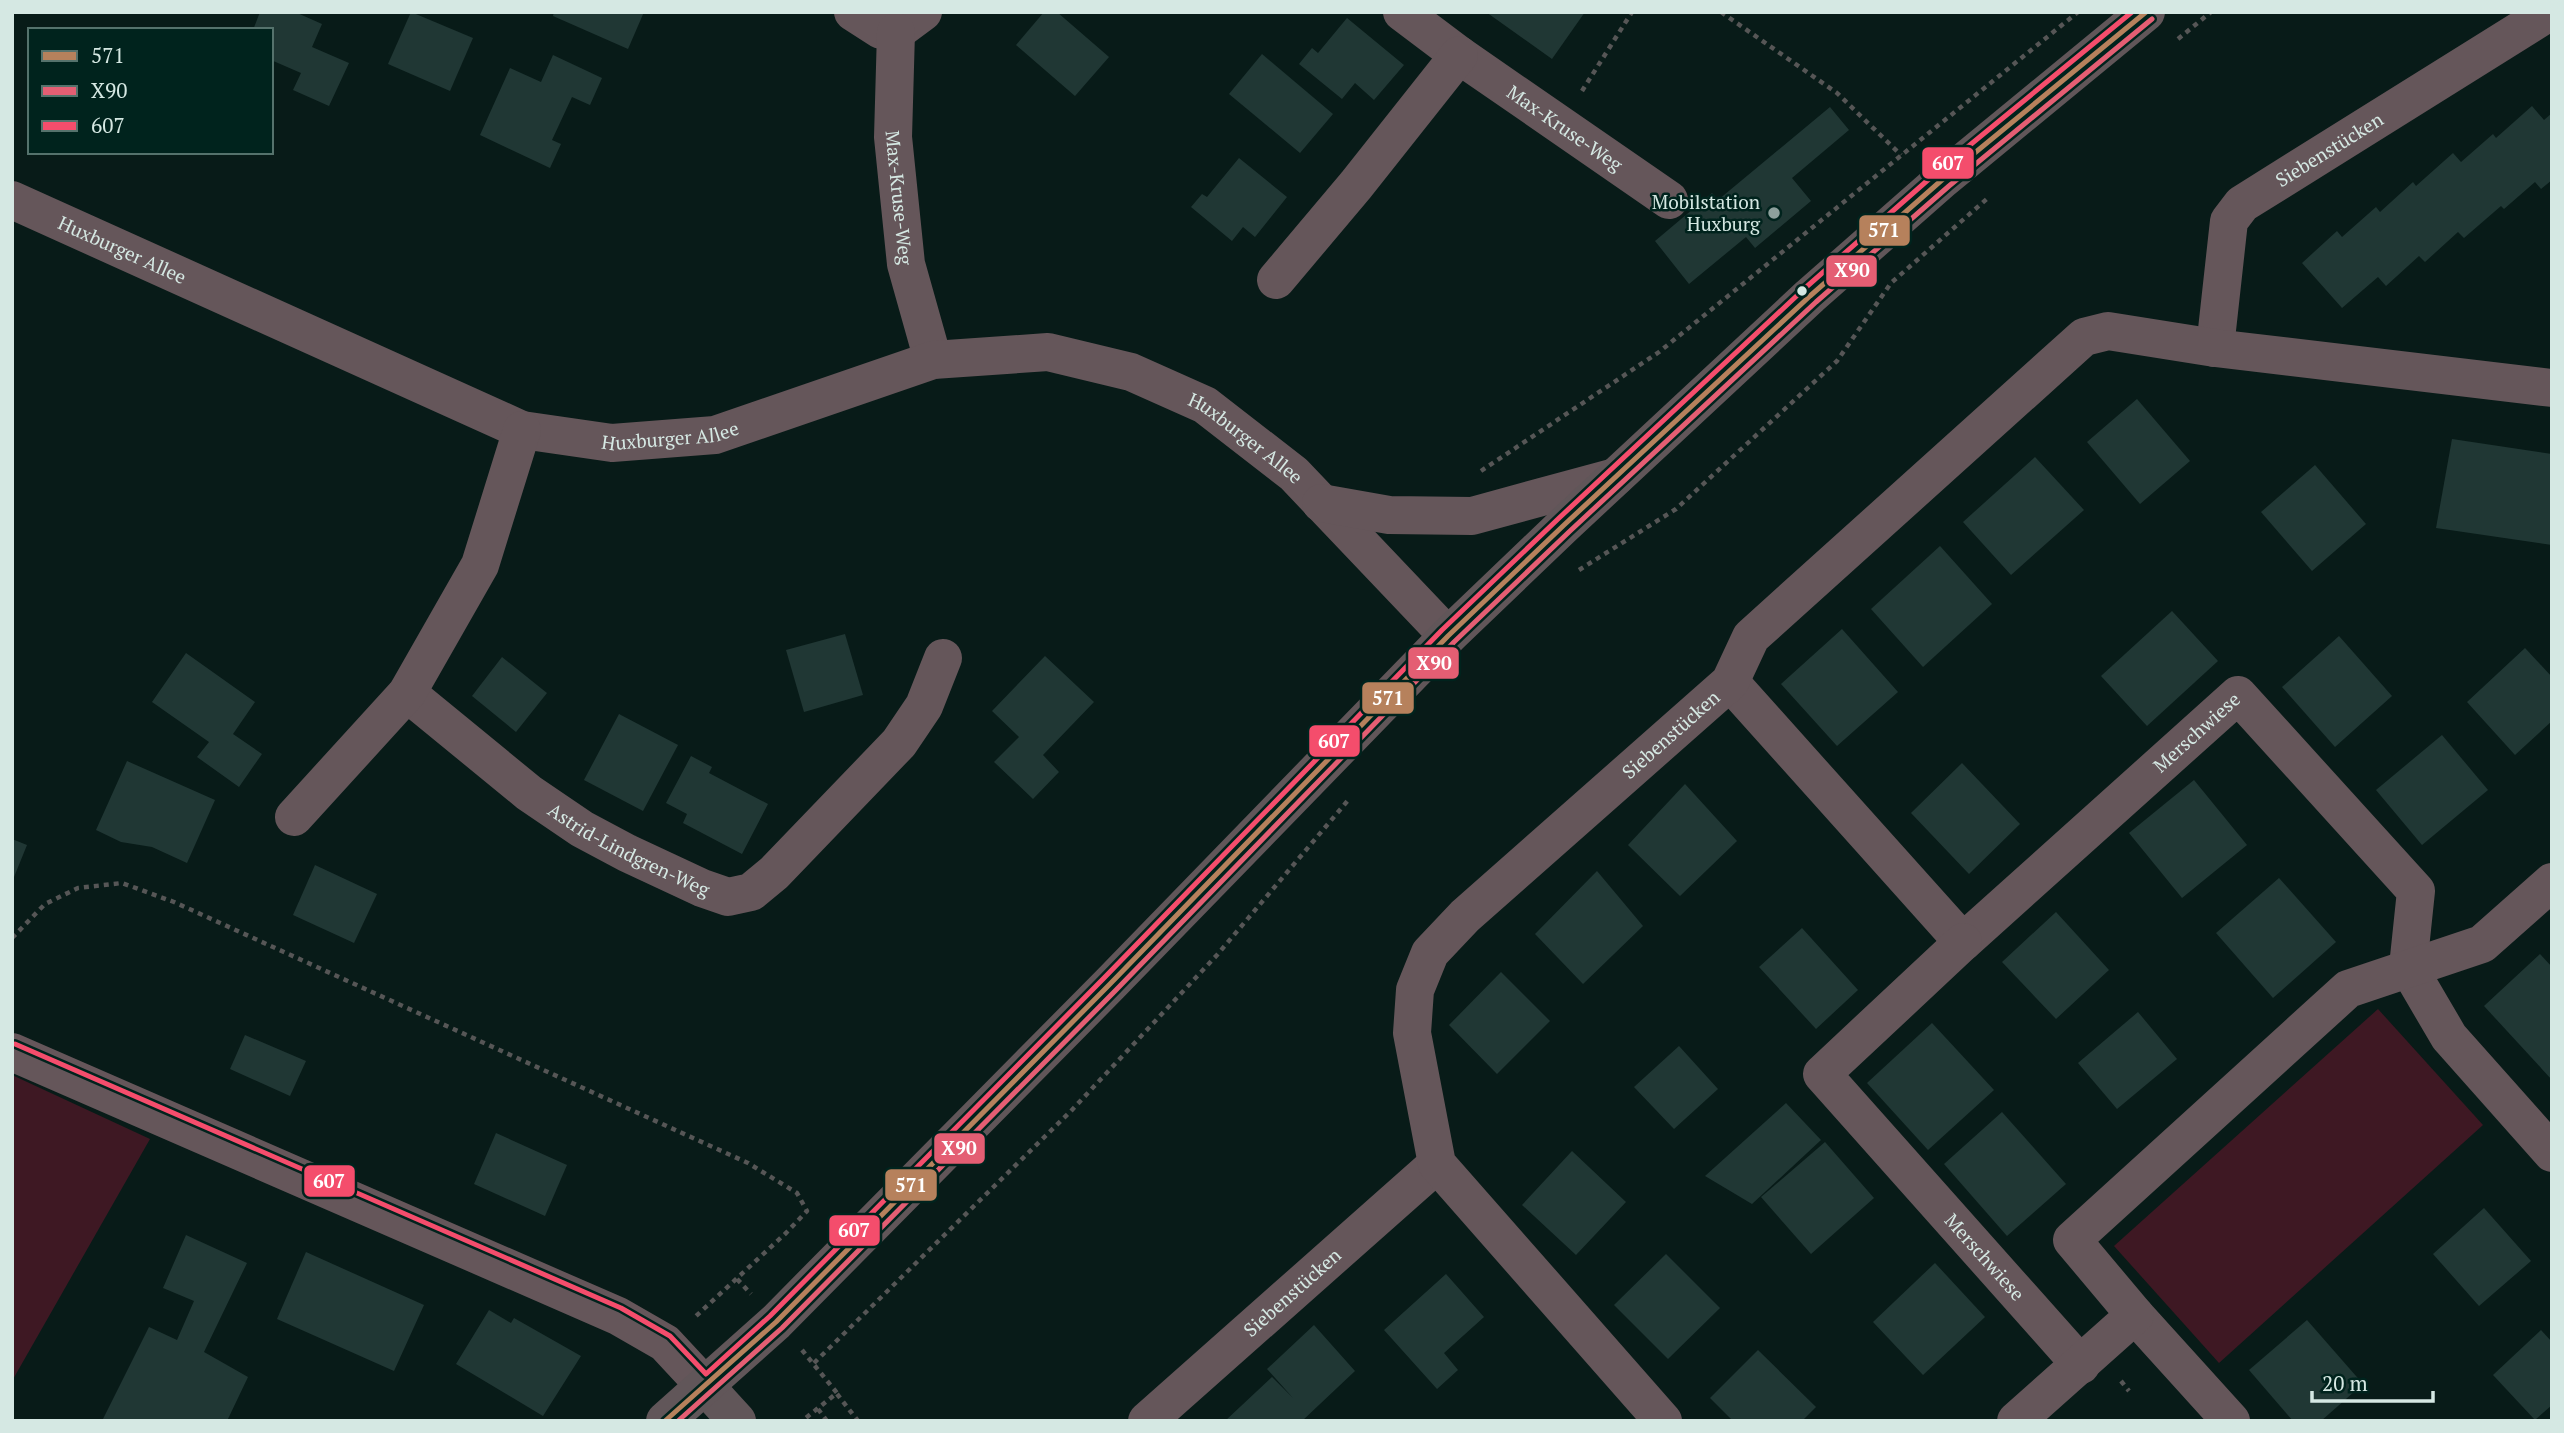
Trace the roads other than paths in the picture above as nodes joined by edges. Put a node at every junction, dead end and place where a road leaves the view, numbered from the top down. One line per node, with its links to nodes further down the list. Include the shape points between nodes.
1 (853, 12): 5 (street, Max-Kruse-Weg, via 881,30)
2 (1402, 12): 6 (street, Max-Kruse-Weg)
3 (2146, 12): 14 (main road, via 1943,179)
4 (2543, 16): 10 (street, Siebenstücken, via 2242,204 2229,221)
5 (909, 22): 11 (street, Max-Kruse-Weg, via 893,137 906,264)
6 (1459, 55): 8 (street, Max-Kruse-Weg); 9 (street)
7 (12, 200): 13 (street, Huxburger Allee)
8 (1669, 200)
9 (1276, 280)
10 (2215, 348): 12 (street, Siebenstücken); 18 (street, Siebenstücken, via 2108,331 2084,337 1751,637)
11 (933, 359): 13 (street, Huxburger Allee, via 715,435 612,443); 15 (street, Huxburger Allee, via 1048,352 1131,372 1205,405 1294,474)
12 (2552, 388)
13 (522, 430): 19 (street, via 480,565)
14 (1615, 477): 15 (street, via 1472,516 1389,515); 16 (main road)
15 (1321, 503): 16 (street, Huxburger Allee)
16 (1448, 636): 29 (main road, via 776,1322)
17 (943, 658): 19 (street, Astrid-Lindgren-Weg, via 924,706 899,743 774,873 751,892 728,897 582,829 528,793)
18 (1730, 682): 22 (street); 26 (street, Siebenstücken, via 1465,916 1430,953 1415,990 1412,1033)
19 (407, 693): 20 (street)
20 (294, 817)
21 (2552, 882): 23 (street, via 2482,944)
22 (1963, 942): 23 (street, Merschwiese, via 2238,695 2416,891); 28 (street, Merschwiese, via 1822,1074)
23 (2408, 967): 25 (street, via 2449,1037); 27 (street, via 2348,989 2073,1240)
24 (12, 1052): 29 (street, via 618,1316 665,1343)
25 (2552, 1153)
26 (1437, 1164): 32 (street, Siebenstücken); 33 (street)
27 (2136, 1315): 28 (street); 35 (street)
28 (2081, 1365): 34 (street)
29 (705, 1386): 30 (main road); 31 (main road)
30 (665, 1421)
31 (737, 1421)
32 (1147, 1421)
33 (1663, 1421)
34 (2016, 1421)
35 (2231, 1421)

